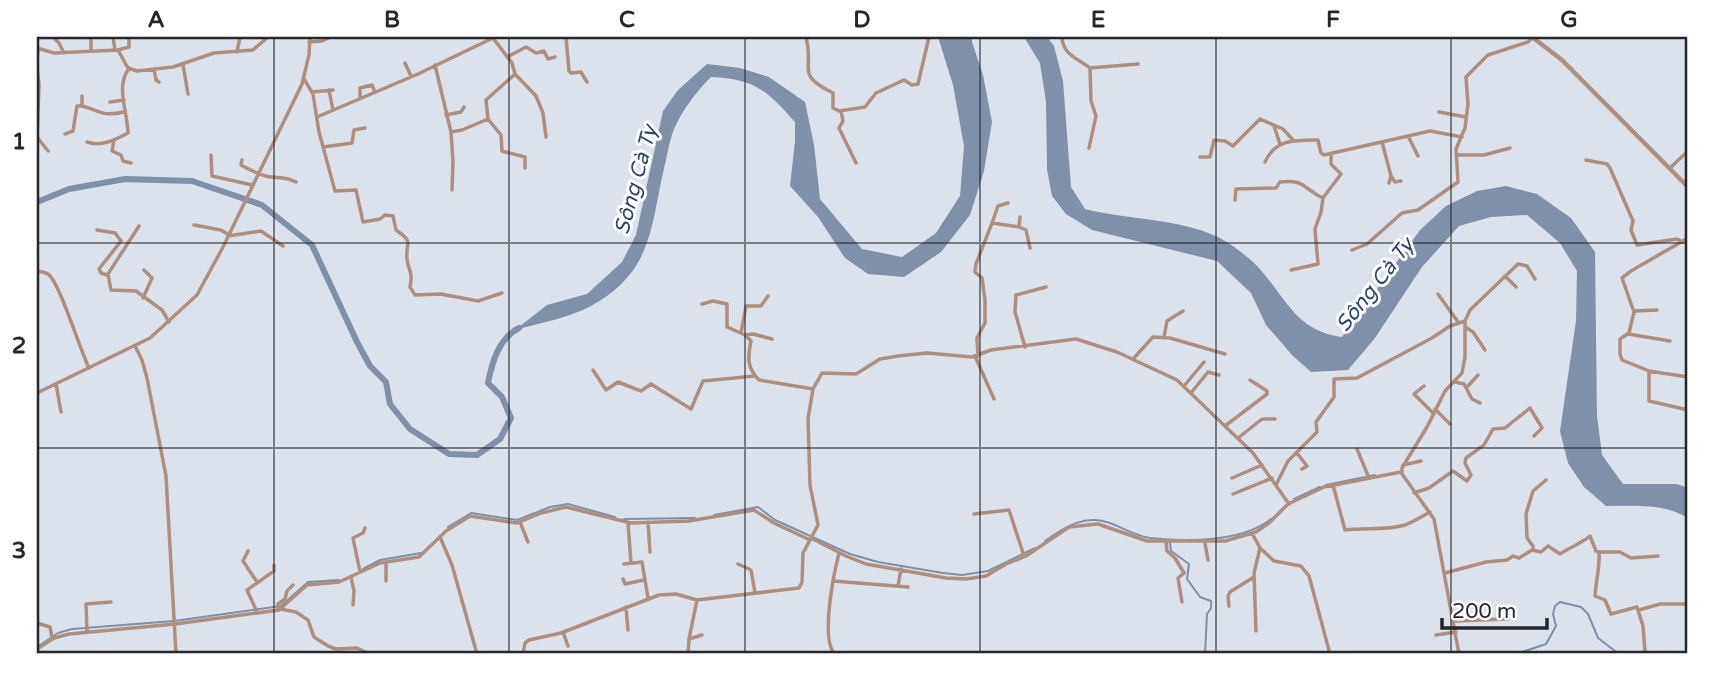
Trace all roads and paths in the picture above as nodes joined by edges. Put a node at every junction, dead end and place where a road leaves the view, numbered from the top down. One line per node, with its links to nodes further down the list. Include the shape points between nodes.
1 (53, 37): 18 (street)
2 (91, 37): 16 (street)
3 (113, 37): 17 (street)
4 (129, 37): 17 (street, via 129,47)
5 (240, 37): 19 (street)
6 (268, 37): 19 (street, via 254,50)
7 (330, 37): 14 (street)
8 (494, 37): 20 (street); 26 (street)
9 (565, 37): 35 (street, via 569,71 580,72)
10 (806, 37): 47 (street, via 808,73 815,84 833,93 833,108)
11 (929, 37): 47 (street, via 918,84 904,80 876,93 865,107)
12 (1062, 37): 28 (street, via 1065,51)
13 (1532, 37): 52 (street, via 1489,54 1466,77); 82 (street, via 1563,61)
14 (309, 39): 33 (street)
15 (37, 48): 18 (street); 22 (street)
16 (90, 50): 17 (street); 18 (street)
17 (116, 50): 29 (street)
18 (64, 52)
19 (237, 52): 25 (street, via 214,53)
20 (507, 57): 21 (street, via 526,47 536,53 544,51 548,59); 31 (street)
21 (555, 57)
22 (37, 62)
23 (405, 63): 32 (street)
24 (1138, 64): 28 (street)
25 (183, 65): 30 (street); 39 (street)
26 (435, 65): 32 (street); 50 (street)
27 (37, 67): 36 (street)
28 (1090, 68): 67 (street, via 1096,116)
29 (129, 69): 30 (street); 42 (street, via 124,75)
30 (154, 69): 34 (street)
31 (515, 74): 53 (street, via 486,100); 59 (street, via 536,96)
32 (411, 76): 38 (street)
33 (304, 79): 37 (street); 83 (street)
34 (159, 82)
35 (587, 82)
36 (38, 88): 69 (street, via 37,136)
37 (312, 92): 46 (street, via 331,90); 51 (street)
38 (375, 92): 41 (street); 41 (street, via 372,85 362,86)
39 (188, 94)
40 (82, 96): 44 (street)
41 (360, 98): 46 (street)
42 (124, 100): 43 (street); 48 (street)
43 (110, 102)
44 (82, 106): 48 (street, via 111,115); 57 (street, via 77,106 73,131)
45 (464, 107): 50 (street)
46 (333, 110): 51 (street)
47 (841, 111): 80 (street, via 839,128)
48 (124, 112): 61 (street, via 128,132)
49 (1439, 112): 52 (street)
50 (446, 115): 56 (street)
51 (317, 117): 66 (street)
52 (1466, 117): 60 (street)
53 (488, 119): 56 (street); 81 (street, via 501,135 502,151 524,156)
54 (1274, 125): 62 (street); 65 (street); 75 (street, via 1260,120 1233,146 1214,140 1210,157)
55 (365, 128): 66 (street, via 354,130 352,143)
56 (451, 132): 90 (street)
57 (65, 134)
58 (1408, 136): 60 (street, via 1433,130); 64 (street); 74 (street)
59 (546, 137)
60 (1462, 137): 73 (street)
61 (114, 140): 63 (street, via 95,145); 79 (street, via 113,151)
62 (1294, 141): 65 (street); 71 (street, via 1318,140 1322,154)
63 (87, 142)
64 (1382, 142): 71 (street); 84 (street)
65 (1280, 144): 78 (street)
66 (323, 147): 114 (street, via 335,191 356,190 363,222 393,216 396,230 407,239 413,277 410,287 415,295 478,301)
67 (1089, 148)
68 (1510, 148): 73 (street, via 1484,155)
69 (48, 150)
70 (1688, 151): 82 (street)
71 (1331, 153): 91 (street, via 1331,164 1341,175)
72 (211, 155): 88 (street, via 214,177)
73 (1456, 155): 105 (street, via 1458,183 1418,210 1402,213 1367,244)
74 (1418, 156)
75 (1200, 157)
76 (242, 160): 83 (street, via 241,165)
77 (1586, 160): 102 (street, via 1610,168 1633,221 1637,245)
78 (1265, 162)
79 (131, 163)
80 (856, 163)
81 (525, 168)
82 (1670, 168): 89 (street)
83 (258, 173): 86 (street); 88 (street)
84 (1391, 176): 85 (street, via 1395,182); 87 (street)
85 (1401, 181)
86 (296, 182)
87 (1389, 183)
88 (252, 186): 100 (street)
89 (1688, 187)
90 (452, 190)
91 (1323, 198): 92 (street, via 1292,181 1280,182 1276,188 1236,189); 107 (street, via 1314,233 1318,265)
92 (1236, 200)
93 (1008, 202): 95 (street, via 997,207)
94 (1020, 217): 98 (street)
95 (992, 223): 98 (street); 135 (street, via 975,268 982,278 985,301)
96 (194, 225): 100 (street)
97 (139, 226): 109 (street)
98 (1019, 227): 104 (street, via 1026,230)
99 (97, 230): 109 (street, via 115,233 121,241 99,269)
100 (228, 236): 103 (street, via 261,231); 123 (street, via 201,289)
101 (1688, 238): 102 (street)
102 (1682, 242): 121 (street, via 1622,278)
103 (284, 246)
104 (1030, 248)
105 (1352, 250)
106 (144, 270): 117 (street, via 152,278)
107 (1291, 270)
108 (37, 271): 138 (street, via 51,277)
109 (107, 275): 117 (street, via 112,291 133,289)
110 (1505, 276): 111 (street, via 1521,263); 112 (street); 122 (street)
111 (1535, 279)
112 (1516, 286)
113 (1046, 287): 132 (street, via 1016,295 1016,318)
114 (502, 293)
115 (1438, 294): 124 (street)
116 (768, 296): 126 (street, via 761,306 746,306)
117 (143, 298): 123 (street, via 162,310)
118 (702, 304): 126 (street, via 726,303 728,328)
119 (1657, 310): 121 (street)
120 (1183, 311): 128 (street, via 1167,321)
121 (1634, 311): 127 (street)
122 (1465, 321): 124 (street); 125 (street)
123 (169, 322): 131 (street)
124 (1458, 322): 165 (street, via 1357,378 1334,379 1334,397 1317,422 1316,433)
125 (1465, 327): 133 (street); 146 (street, via 1463,369)
126 (743, 334): 129 (street); 142 (street, via 752,342 747,354)
127 (1628, 334): 130 (street); 140 (street, via 1620,339 1621,359)
128 (1164, 337): 134 (street); 136 (street, via 1152,338)
129 (772, 339)
130 (1670, 341)
131 (135, 346): 138 (street); 233 (street, via 147,378 166,476)
132 (1025, 347): 135 (street); 136 (street, via 1073,339)
133 (1485, 350)
134 (1225, 354)
135 (976, 356): 151 (street, via 927,353 882,358 856,374 820,373); 154 (street)
136 (1133, 359): 148 (street)
137 (1204, 362): 148 (street)
138 (89, 368): 147 (street)
139 (593, 370): 142 (street, via 607,390 618,382 641,391 651,384 691,410 703,381)
140 (1649, 371): 144 (street); 156 (street, via 1649,401)
141 (1219, 375): 153 (street, via 1208,372)
142 (755, 376): 151 (street, via 763,382)
143 (1478, 376): 150 (street)
144 (1688, 377)
145 (1250, 380): 161 (street, via 1267,394)
146 (1452, 383): 150 (street, via 1462,382); 158 (street)
147 (56, 384): 152 (street); 157 (street)
148 (1184, 386): 153 (street)
149 (1424, 386): 158 (street, via 1414,394)
150 (1467, 387): 155 (street, via 1472,400)
151 (813, 389): 188 (street, via 808,419 810,482 818,525)
152 (37, 393)
153 (1191, 393): 161 (street)
154 (994, 399)
155 (1480, 403)
156 (1688, 410)
157 (61, 412)
158 (1434, 412): 160 (street); 168 (street)
159 (1275, 419): 163 (street, via 1262,419)
160 (1450, 424)
161 (1225, 426): 163 (street)
162 (1534, 436): 178 (street, via 1542,428 1530,408 1503,429 1494,429 1484,445 1465,460 1471,475 1467,481 1453,471)
163 (1238, 438): 167 (street)
164 (1357, 449): 173 (street)
165 (1297, 453): 169 (street, via 1307,466); 175 (street)
166 (1421, 461): 168 (street)
167 (1263, 465): 171 (street); 172 (street)
168 (1403, 465): 170 (street)
169 (1302, 469)
170 (1401, 472): 173 (street); 178 (street)
171 (1232, 478)
172 (1272, 478): 175 (street); 177 (street)
173 (1370, 478): 176 (street)
174 (1546, 480): 193 (street, via 1533,491 1526,514 1527,538)
175 (1276, 485): 179 (street)
176 (1333, 485): 179 (street); 180 (street, via 1344,530 1394,527)
177 (1233, 494)
178 (1414, 494): 180 (street)
179 (1288, 502): 186 (street, via 1268,524)
180 (1430, 512): 208 (street)
181 (975, 514): 198 (street, via 1009,510)
182 (520, 522): 184 (street, via 563,507); 187 (street, via 470,516); 190 (street)
183 (648, 522): 184 (street); 188 (street, via 756,511); 195 (street)
184 (628, 523): 202 (street)
185 (365, 528): 207 (street, via 353,538)
186 (1252, 533): 191 (street); 192 (street)
187 (440, 537): 201 (street, via 419,557); 249 (street)
188 (811, 539): 197 (street); 219 (street, via 802,555 799,588)
189 (1166, 541): 191 (street); 198 (street, via 1144,541 1092,524 1068,528); 223 (street, via 1167,551 1184,573 1178,578)
190 (528, 542)
191 (1205, 543): 200 (street)
192 (1260, 548): 210 (street); 253 (street, via 1274,561 1301,566 1309,576)
193 (1533, 550): 196 (street, via 1541,552 1548,546 1560,554 1590,536); 208 (street, via 1519,558)
194 (248, 551): 215 (street, via 243,561)
195 (650, 552)
196 (1599, 552): 199 (street, via 1620,552 1631,558); 229 (street, via 1595,596 1605,600 1611,614 1635,606)
197 (839, 553): 206 (street); 214 (street)
198 (1024, 554): 206 (street, via 985,576 966,579)
199 (1658, 556)
200 (1208, 560)
201 (386, 562): 207 (street); 213 (street)
202 (631, 563): 203 (street); 212 (street, via 642,562)
203 (624, 564)
204 (738, 564): 219 (street, via 751,570)
205 (274, 565): 215 (street, via 275,570)
206 (901, 569): 217 (street)
207 (359, 570): 209 (street)
208 (1445, 573): 232 (street)
209 (351, 577): 225 (street); 228 (street, via 307,585)
210 (1254, 577): 226 (street, via 1230,592); 237 (street)
211 (623, 579): 212 (street, via 625,584)
212 (644, 580): 220 (street)
213 (386, 581)
214 (833, 581): 217 (street); 252 (street, via 829,611 830,647)
215 (257, 582): 230 (street, via 247,592)
216 (293, 585): 228 (street)
217 (898, 586): 218 (street)
218 (908, 587)
219 (755, 593): 221 (street)
220 (648, 598): 221 (street, via 672,593); 227 (street)
221 (697, 600): 243 (street)
222 (111, 601): 235 (street, via 87,603)
223 (1182, 601)
224 (1688, 604): 229 (street)
225 (353, 606)
226 (1229, 606)
227 (626, 607): 236 (street); 238 (street)
228 (278, 608): 230 (street); 248 (street, via 308,620 314,637 328,646)
229 (1639, 610): 246 (street)
230 (257, 612): 233 (street)
231 (1508, 619): 232 (street)
232 (1454, 621): 239 (street)
233 (175, 622): 235 (street); 247 (street)
234 (37, 623): 242 (street, via 50,627)
235 (86, 630): 242 (street)
236 (628, 630)
237 (1256, 631)
238 (563, 632): 244 (street); 250 (street, via 529,640)
239 (1457, 632): 241 (street); 254 (street)
240 (702, 635): 243 (street)
241 (1436, 635)
242 (51, 637): 245 (street)
243 (689, 639): 251 (street)
244 (568, 646)
245 (37, 652)
246 (1645, 652)
247 (176, 654)
248 (383, 654)
249 (477, 654)
250 (523, 654)
251 (688, 654)
252 (835, 654)
253 (1330, 654)
254 (1459, 654)

